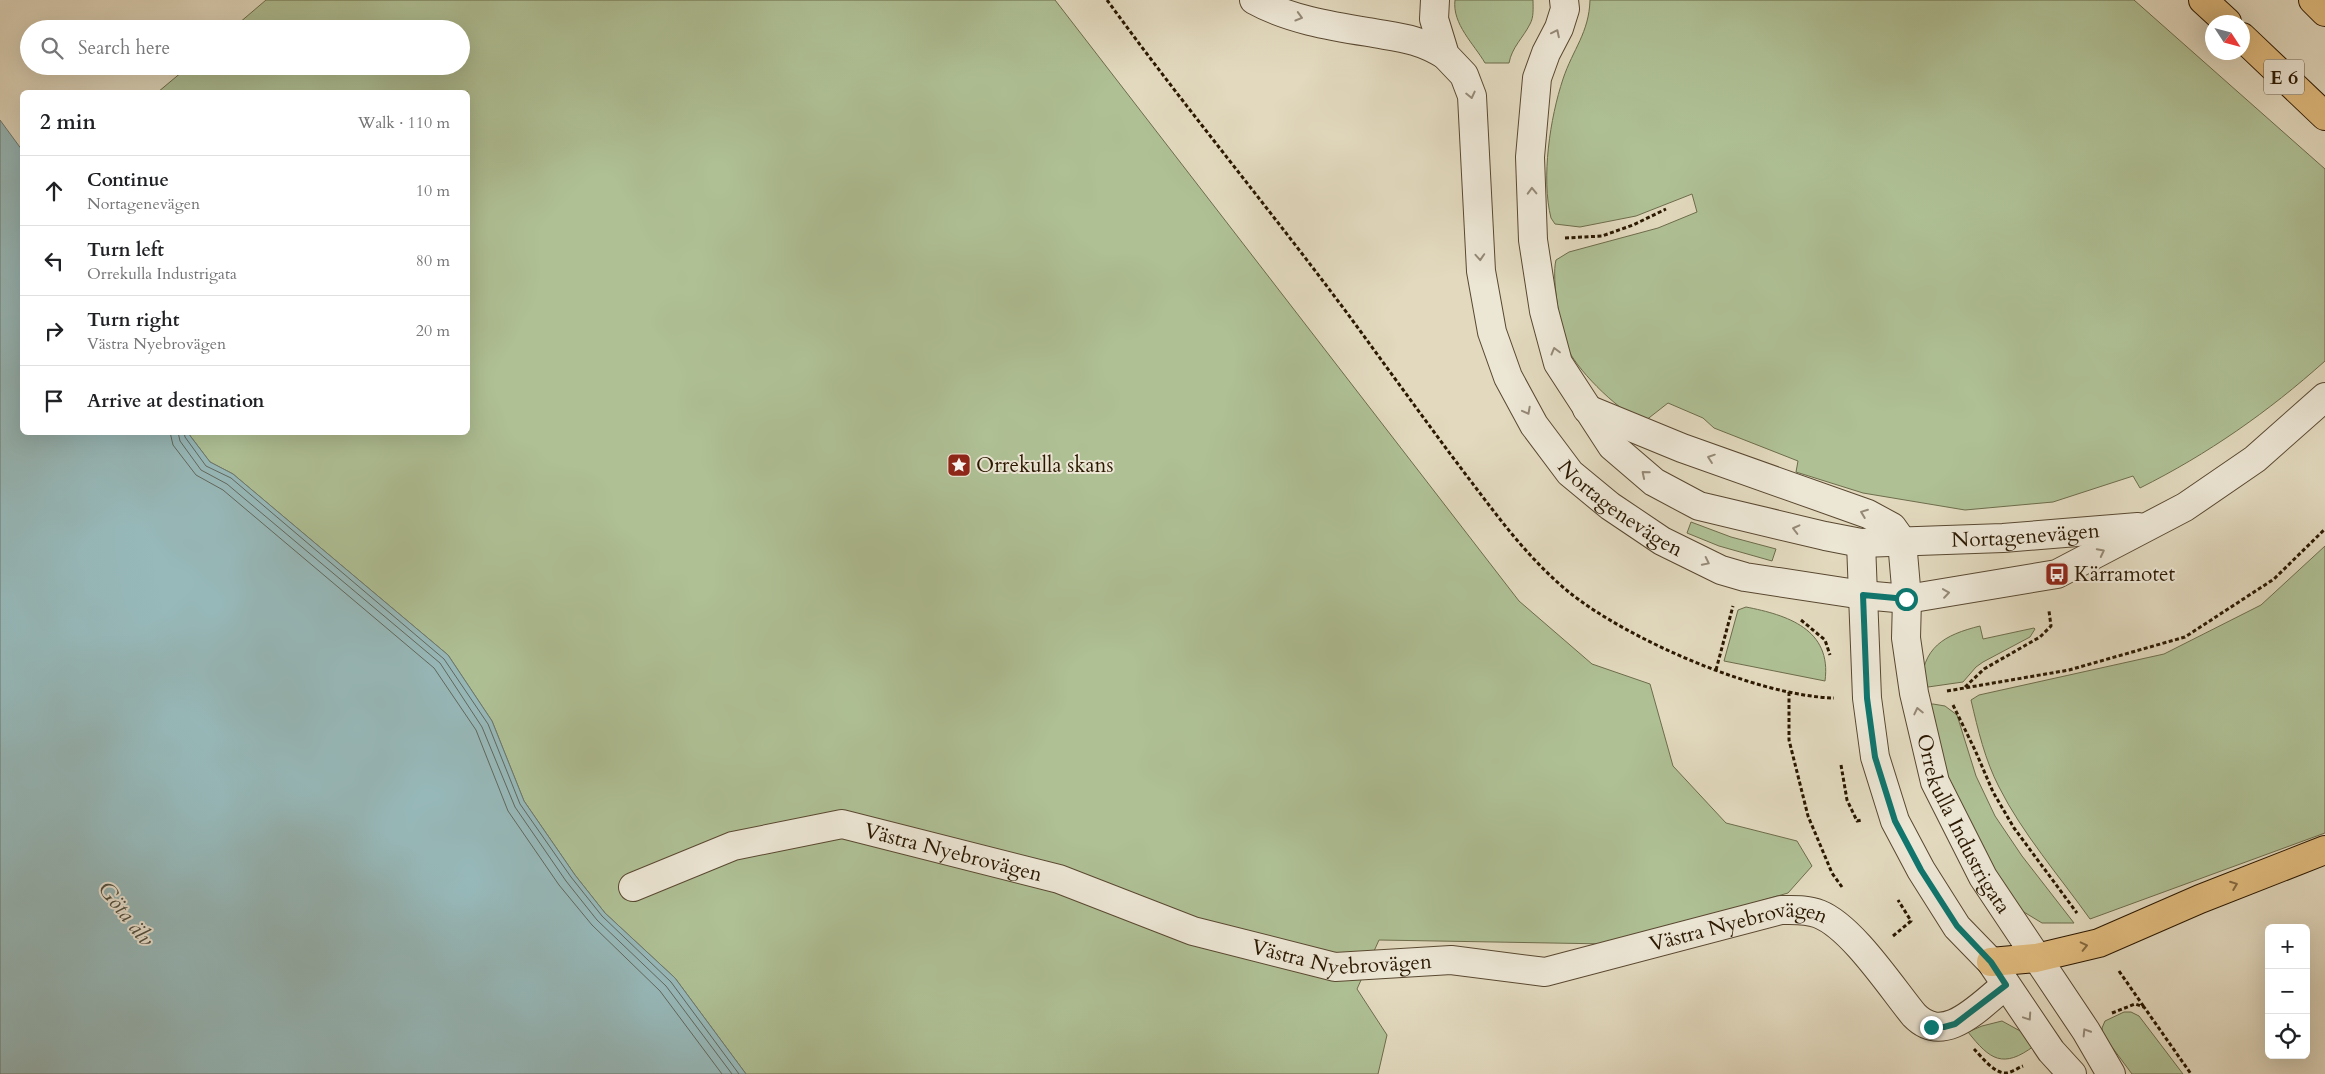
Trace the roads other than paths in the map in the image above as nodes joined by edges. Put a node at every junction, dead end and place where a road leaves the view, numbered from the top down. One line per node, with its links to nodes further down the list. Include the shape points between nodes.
1 (1254, 0): 9 (street, one-way to 9, via 1303,19 1403,37 1426,44)
2 (1435, 0): 9 (street, Nortagenevägen, via 1434,19)
3 (1564, 0): 12 (street, Nortagenevägen, one-way to 3, via 1558,363 1544,311 1533,240 1530,157 1537,78 1559,28 1565,9)
4 (2203, 0): 7 (highway)
5 (2313, 0): 6 (highway)
6 (2325, 12)
7 (2219, 15)
8 (2250, 46): 10 (highway, E 6)
9 (1445, 55): 16 (street, Nortagenevägen, one-way to 16, via 1464,75 1472,96 1481,272 1492,332 1508,377 1534,425 1570,473 1610,506 1662,541 1721,570 1745,577)
10 (2325, 116)
11 (2325, 397): 13 (street, Nortagenevägen, via 2254,459)
12 (1586, 409): 14 (street, one-way to 12, via 1892,527 1868,514 1682,448); 15 (street, Nortagenevägen, one-way to 12, via 1699,506 1654,482 1612,446)
13 (2152, 526): 14 (street, Nortagenevägen, via 2003,538); 17 (street, Nortagenevägen, one-way to 13, via 2057,574)
14 (1902, 541): 15 (street, Nortagenevägen); 17 (street, Orrekulla Industrigata)
15 (1861, 543): 16 (street)
16 (1863, 595): 17 (street, Nortagenevägen); 21 (street, via 1867,698 1875,757 1895,821 1921,870 1957,926)
17 (1906, 599): 20 (street, Orrekulla Industrigata, one-way to 17, via 1983,877 1935,782 1914,693 1906,638)
18 (2325, 850): 20 (highway, one-way to 18, via 2098,943)
19 (633, 887): 22 (street, Västra Nyebrovägen, via 733,846 842,824 1059,879 1192,932 1335,967 1451,960 1545,972 1781,910 1800,910 1820,914 1841,929 1914,1015 1931,1027 1955,1024)
20 (2036, 958): 21 (highway); 24 (street, Orrekulla Industrigata, one-way to 20)
21 (1991, 962): 22 (street)
22 (2006, 985): 23 (street, one-way to 23, via 2051,1051)
23 (2072, 1074)
24 (2111, 1074)

